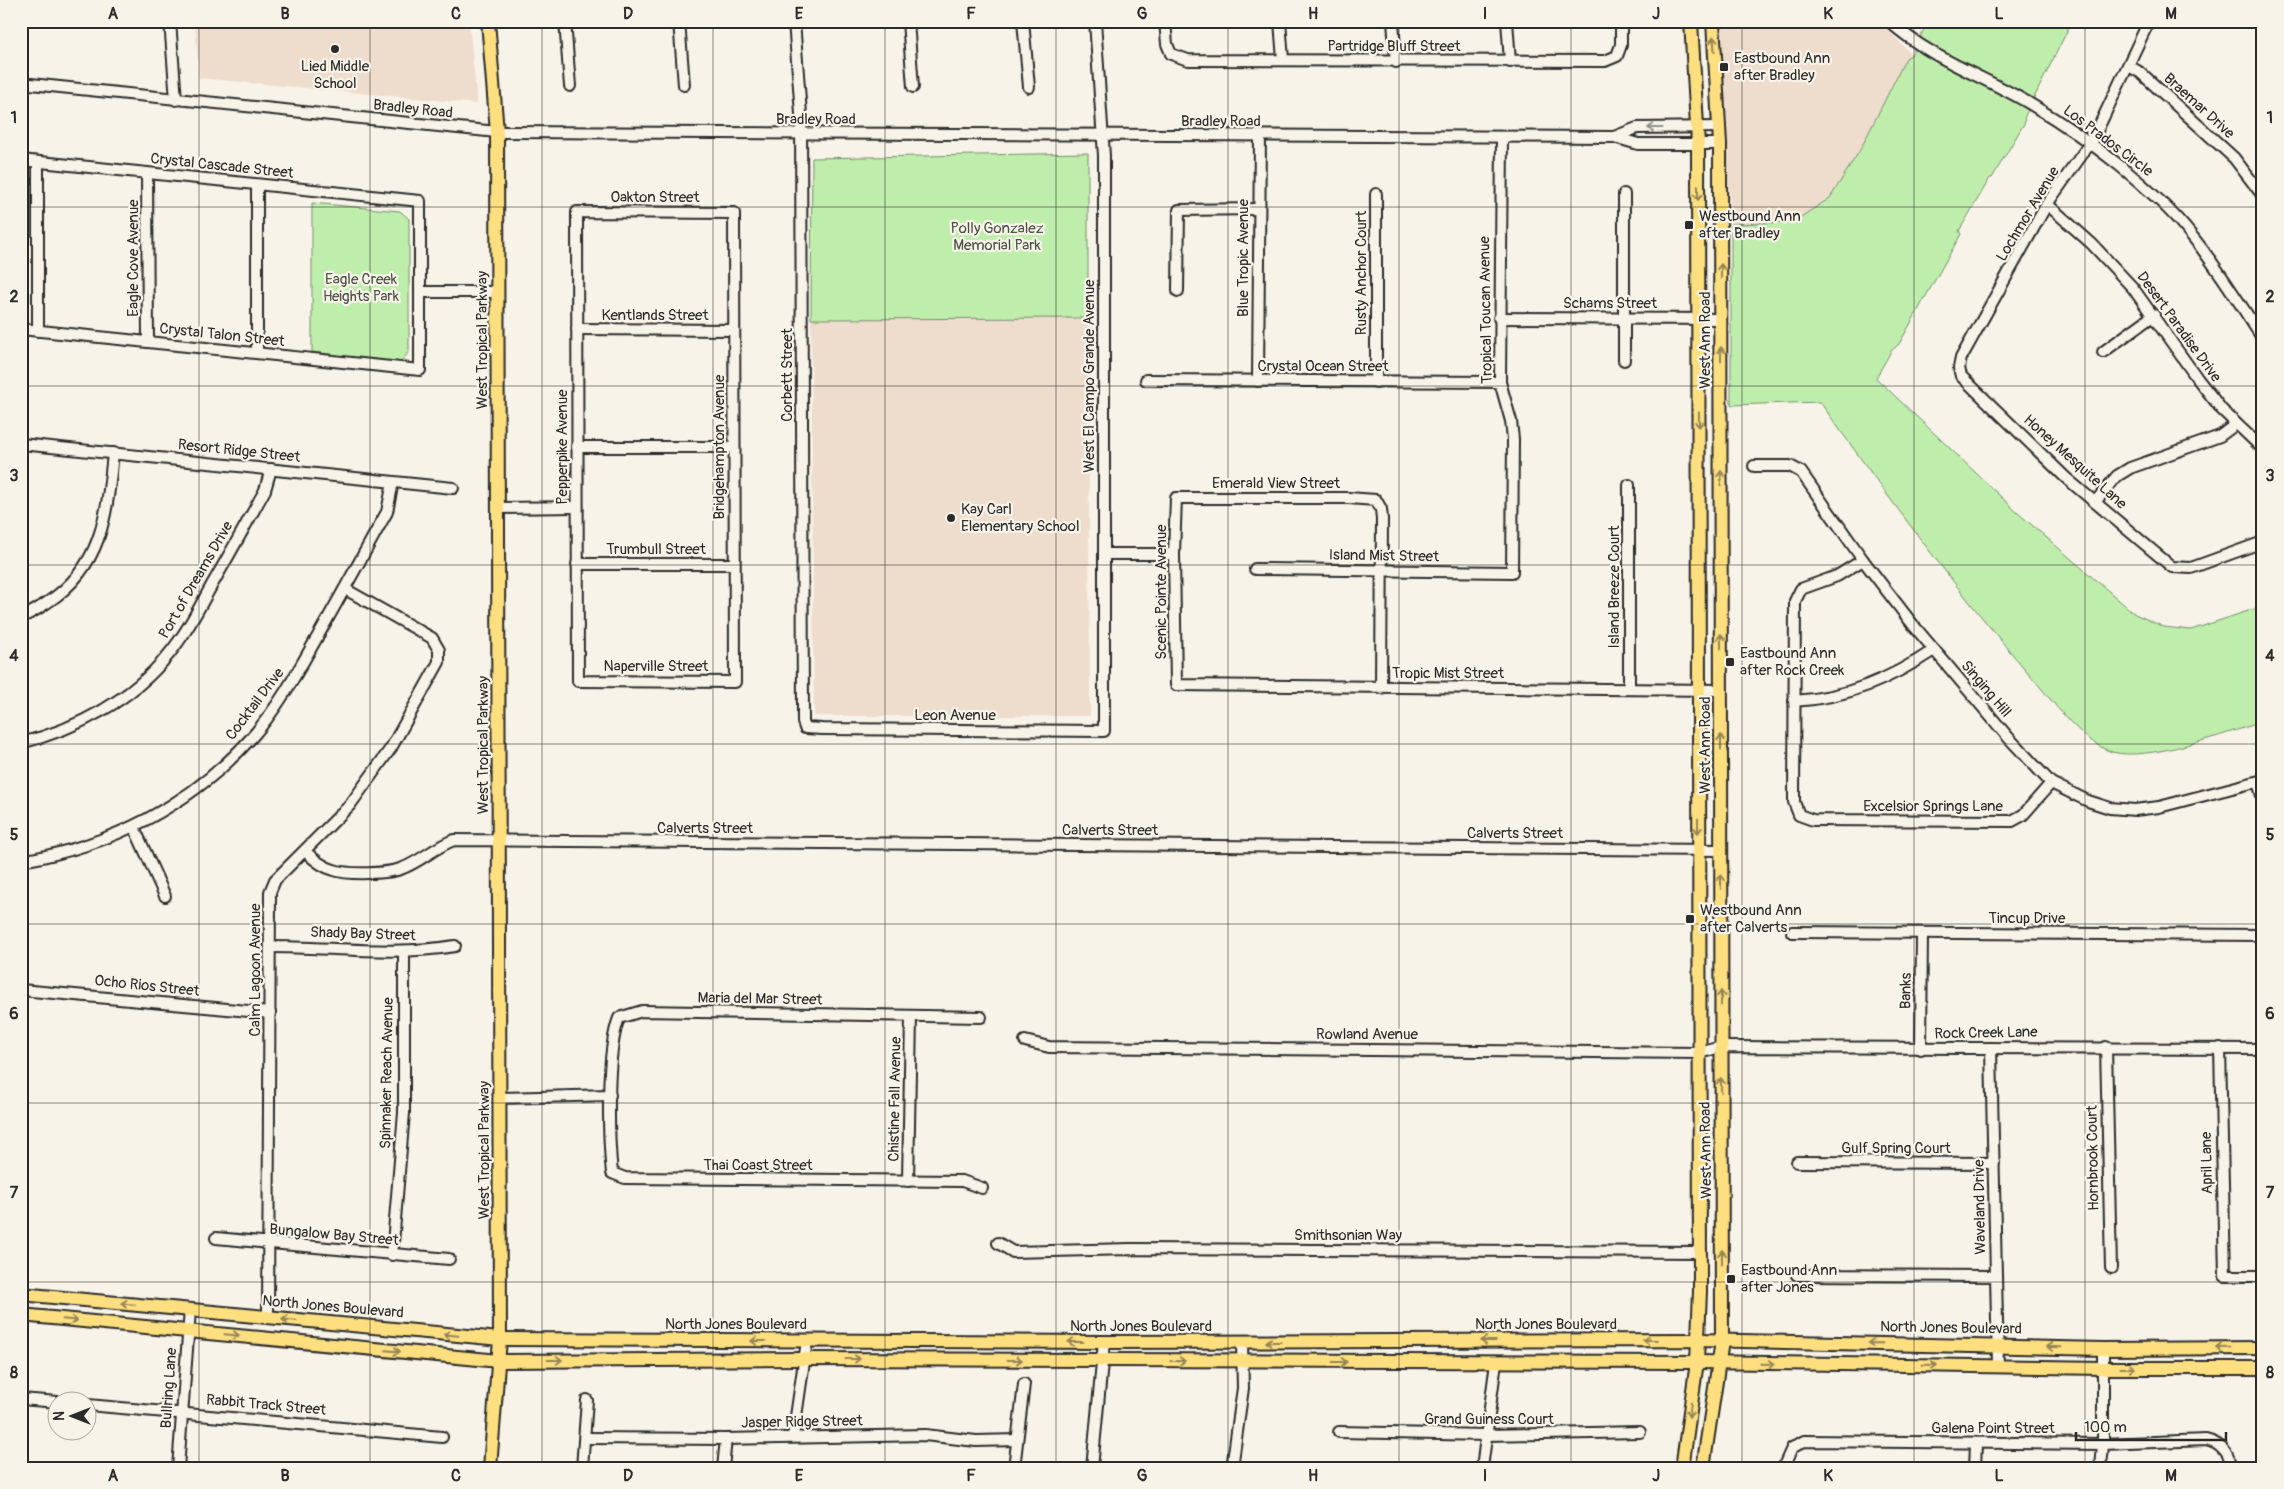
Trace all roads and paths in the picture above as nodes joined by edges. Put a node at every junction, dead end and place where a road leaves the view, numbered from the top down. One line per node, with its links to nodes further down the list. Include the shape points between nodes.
1 (170, 21): 27 (street)
2 (488, 21): 30 (main road, West Tropical Parkway)
3 (564, 21): 24 (street)
4 (679, 21): 23 (street)
5 (794, 21): 31 (street, Corbett Street)
6 (908, 21): 25 (street)
7 (1023, 21): 26 (street)
8 (1095, 21): 32 (street, West El Campo Grande Avenue)
9 (1165, 21): 18 (street, Partridge Bluff Street, via 1171,54 1188,60)
10 (1280, 21): 18 (street)
11 (1393, 21): 19 (street)
12 (1507, 21): 20 (street)
13 (1621, 21): 20 (street, Partridge Bluff Street, via 1621,45 1617,56 1605,61)
14 (1691, 21): 29 (main road, West Ann Road)
15 (1712, 21): 28 (main road, West Ann Road, one-way to 15)
16 (1888, 21): 38 (street, Los Prados Circle, via 1931,53 2018,96)
17 (2149, 21): 21 (street, Lochmor Avenue)
18 (1283, 60): 19 (street, Partridge Bluff Street)
19 (1396, 62): 20 (street, Partridge Bluff Street)
20 (1510, 62)
21 (2129, 66): 38 (street, Lochmor Avenue); 45 (street, Braemar Drive, via 2234,158)
22 (21, 83): 27 (street, Bradley Road)
23 (684, 85)
24 (570, 86)
25 (913, 87)
26 (1028, 87)
27 (176, 100): 30 (street, Bradley Road)
28 (1720, 127): 29 (street, Bradley Road); 37 (main road, West Ann Road)
29 (1698, 128): 35 (street, Bradley Road, one-way to 35, via 1637,128); 36 (main road, West Ann Road)
30 (497, 132): 31 (street, Bradley Road); 52 (main road, West Tropical Parkway)
31 (801, 134): 32 (street, Bradley Road); 107 (street, Corbett Street, via 802,715)
32 (1104, 135): 33 (street, Bradley Road); 88 (street, West El Campo Grande Avenue)
33 (1260, 136): 34 (street, Bradley Road); 47 (street, Blue Tropic Avenue)
34 (1502, 137): 35 (street, Bradley Road); 54 (street, Tropical Toucan Avenue)
35 (1614, 137): 36 (street, Bradley Road, via 1638,144)
36 (1698, 144): 37 (street, Bradley Road); 56 (main road, West Ann Road, one-way to 56)
37 (1720, 144): 57 (main road, West Ann Road, one-way to 37)
38 (2089, 144): 46 (street, Lochmor Avenue); 62 (street, Los Prados Circle, via 2149,190 2191,234)
39 (21, 160): 40 (street, Crystal Cascade Street)
40 (38, 162): 41 (street, Crystal Cascade Street); 61 (street)
41 (147, 173): 42 (street, Crystal Cascade Street); 63 (street, Eagle Cove Avenue)
42 (257, 184): 51 (street, Crystal Cascade Street, via 420,202); 65 (street)
43 (1376, 194): 70 (street, Rusty Anchor Court)
44 (1624, 194): 55 (street)
45 (2263, 196)
46 (2047, 204): 53 (street, Desert Paradise Drive, via 2108,260); 67 (street, Lochmor Avenue, via 1961,358)
47 (1258, 209): 50 (street, via 1179,210); 69 (street, Blue Tropic Avenue)
48 (576, 212): 49 (street, Oakton Street); 58 (street, Pepperpike Avenue)
49 (734, 213): 60 (street, Bridgehampton Avenue)
50 (1178, 291)
51 (420, 292): 52 (street); 65 (street, Crystal Talon Street, via 420,370)
52 (498, 292): 85 (main road, West Tropical Parkway)
53 (2154, 315): 64 (street); 72 (street, Desert Paradise Drive, via 2197,378)
54 (1499, 318): 55 (street, Schams Street); 71 (street, Tropical Toucan Avenue)
55 (1624, 318): 56 (street, Schams Street); 66 (street)
56 (1699, 318): 57 (street, Schams Street); 104 (main road, West Ann Road, one-way to 104)
57 (1721, 319): 105 (main road, West Ann Road, one-way to 57)
58 (577, 329): 60 (street, Kentlands Street); 74 (street, Pepperpike Avenue)
59 (21, 330): 61 (street, Crystal Talon Street)
60 (734, 330): 75 (street, Bridgehampton Avenue)
61 (38, 331): 63 (street, Crystal Talon Street)
62 (2263, 339)
63 (148, 342): 65 (street, Crystal Talon Street)
64 (2103, 352)
65 (257, 353)
66 (1624, 360)
67 (1959, 368): 84 (street, Honey Mesquite Lane, via 1961,376)
68 (1146, 380): 69 (street, Crystal Ocean Street)
69 (1258, 381): 70 (street, Crystal Ocean Street)
70 (1376, 382): 71 (street, Crystal Ocean Street)
71 (1500, 382): 95 (street, Tropical Toucan Avenue, via 1513,439)
72 (2236, 424): 76 (street, Desert Paradise Drive); 84 (street, via 2220,436 2130,468 2117,476)
73 (21, 444): 77 (street, Resort Ridge Street)
74 (577, 446): 75 (street); 86 (street, Pepperpike Avenue)
75 (734, 447): 92 (street, Bridgehampton Avenue)
76 (2263, 449)
77 (113, 453): 79 (street, Resort Ridge Street); 97 (street, via 107,513 91,556 61,594)
78 (1754, 466): 90 (street, Singing Hill, via 1790,466 1801,472)
79 (271, 469): 80 (street, Resort Ridge Street); 109 (street, Port of Dreams Drive, via 265,490 187,630 168,656 132,691 90,718 57,733)
80 (393, 482): 82 (street, Resort Ridge Street); 96 (street, Cocktail Drive, via 387,512)
81 (1629, 485): 103 (street, Island Breeze Court)
82 (453, 488)
83 (1176, 498): 89 (street, Scenic Pointe Avenue); 94 (street, Emerald View Street, via 1376,500 1382,519)
84 (2095, 502): 87 (street, Honey Mesquite Lane, via 2172,567 2180,569)
85 (499, 508): 86 (street); 114 (main road, West Tropical Parkway)
86 (577, 508): 91 (street, Pepperpike Avenue)
87 (2263, 542)
88 (1105, 554): 89 (street); 108 (street, West El Campo Grande Avenue)
89 (1174, 554): 101 (street, Scenic Pointe Avenue)
90 (1863, 560): 98 (street, Singing Hill); 106 (street, via 1837,576 1805,587 1796,596)
91 (577, 564): 92 (street, Trumbull Street); 99 (street, Pepperpike Avenue)
92 (734, 564): 100 (street, Bridgehampton Avenue)
93 (1255, 569): 94 (street, Island Mist Street)
94 (1382, 572): 95 (street, Island Mist Street); 102 (street)
95 (1512, 572)
96 (344, 589): 113 (street, Cocktail Drive, via 288,688 253,735 216,773 185,797); 117 (street, Calm Lagoon Avenue, via 432,638 440,650 439,662 391,748 350,804)
97 (21, 617)
98 (1934, 650): 106 (street, via 1895,675 1868,687 1830,697); 111 (street, Singing Hill)
99 (578, 681): 100 (street, Naperville Street)
100 (735, 682)
101 (1176, 685): 102 (street, Tropic Mist Street)
102 (1381, 688): 103 (street, Tropic Mist Street)
103 (1629, 690): 104 (street, Tropic Mist Street)
104 (1698, 690): 105 (street, Tropic Mist Street); 115 (main road, West Ann Road, one-way to 115)
105 (1721, 690): 116 (main road, West Ann Road, one-way to 105)
106 (1794, 701): 111 (street, Excelsior Springs Lane, via 1794,802 1799,815 1813,820 2012,821 2021,817)
107 (805, 728): 108 (street, Leon Avenue)
108 (1104, 731)
109 (21, 743)
110 (2260, 781): 111 (street, Singing Hill, via 2159,807 2135,810 2088,802); 112 (street)
111 (2051, 783)
112 (2263, 799)
113 (134, 827): 118 (street, Cocktail Drive, via 54,856); 119 (street)
114 (500, 841): 115 (street, Calverts Street); 117 (street, Calverts Street, via 454,840 403,869 381,872 334,870); 138 (main road, West Tropical Parkway)
115 (1698, 849): 116 (street, Calverts Street); 136 (main road, West Ann Road)
116 (1721, 850): 136 (main road, West Ann Road, one-way to 116)
117 (305, 851): 124 (street, Calm Lagoon Avenue, via 275,880 270,892)
118 (21, 861)
119 (165, 896)
120 (1792, 932): 121 (street, Tincup Drive)
121 (1922, 933): 122 (street, Tincup Drive); 135 (street, Banks)
122 (2263, 935)
123 (455, 946): 125 (street, Shady Bay Street)
124 (270, 947): 125 (street, Shady Bay Street); 127 (street, Calm Lagoon Avenue)
125 (404, 952): 147 (street, Spinnaker Reach Avenue, via 404,1113)
126 (21, 990): 127 (street, Ocho Rios Street)
127 (270, 1013): 145 (street, Calm Lagoon Avenue)
128 (911, 1017): 129 (street, Maria del Mar Street); 137 (street, Maria del Mar Street, via 642,1011 619,1018 616,1024); 141 (street, Chistine Fall Avenue)
129 (981, 1017)
130 (1025, 1041): 136 (street, Rowland Avenue, via 1049,1047)
131 (1991, 1048): 132 (street, Rock Creek Lane); 135 (street, Rock Creek Lane); 140 (street, Waveland Drive)
132 (2106, 1048): 133 (street, Rock Creek Lane); 149 (street, Hornbrook Court)
133 (2220, 1048): 134 (street, Rock Creek Lane); 152 (street, April Lane, via 2225,1276)
134 (2263, 1048)
135 (1921, 1049): 136 (street, Rock Creek Lane)
136 (1710, 1050): 146 (main road, West Ann Road); 161 (main road, West Ann Road, one-way to 136)
137 (610, 1095): 138 (street); 141 (street, Thai Coast Street, via 612,1173 624,1178)
138 (500, 1098): 158 (main road, West Tropical Parkway)
139 (1797, 1162): 140 (street, Gulf Spring Court)
140 (1994, 1163): 151 (street, Waveland Drive)
141 (908, 1182): 142 (street, Thai Coast Street, via 962,1181)
142 (982, 1188)
143 (216, 1238): 145 (street, Bungalow Bay Street)
144 (998, 1243): 146 (street, Smithsonian Way, via 1013,1252 1150,1249)
145 (270, 1244): 147 (street, Bungalow Bay Street); 156 (street, Calm Lagoon Avenue)
146 (1700, 1252): 159 (main road, West Ann Road)
147 (392, 1255): 148 (street, Bungalow Bay Street)
148 (449, 1259)
149 (2111, 1268)
150 (1797, 1275): 151 (street)
151 (1996, 1276): 164 (street, Waveland Drive)
152 (2263, 1276)
153 (21, 1294): 154 (main road, North Jones Boulevard, one-way to 153)
154 (190, 1310): 156 (main road, North Jones Boulevard); 157 (street, Bullring Lane)
155 (21, 1315): 157 (main road, one-way to 157)
156 (268, 1318): 158 (main road, North Jones Boulevard, one-way to 156)
157 (188, 1331): 168 (main road, one-way to 168); 182 (street, Bullring Lane)
158 (500, 1339): 160 (main road, North Jones Boulevard, one-way to 158); 168 (main road, West Tropical Parkway)
159 (1699, 1340): 161 (main road, North Jones Boulevard); 163 (main road, North Jones Boulevard, one-way to 163); 172 (main road, West Ann Road)
160 (807, 1341): 162 (main road, North Jones Boulevard, one-way to 160); 167 (street)
161 (1722, 1341): 164 (main road, North Jones Boulevard, one-way to 161); 173 (main road, West Ann Road)
162 (1104, 1342): 163 (main road, North Jones Boulevard); 169 (street)
163 (1242, 1342): 170 (street)
164 (1998, 1345): 166 (main road, North Jones Boulevard, one-way to 164); 174 (street, Waveland Drive)
165 (2263, 1348): 166 (main road, North Jones Boulevard, one-way to 166)
166 (2103, 1349): 175 (street)
167 (804, 1359): 168 (main road, one-way to 167); 169 (main road, one-way to 169); 187 (street)
168 (499, 1361): 194 (main road, West Tropical Parkway)
169 (1104, 1361): 170 (main road, one-way to 170); 198 (street)
170 (1242, 1362): 171 (main road, one-way to 171); 199 (street, via 1242,1397)
171 (1496, 1362): 172 (main road); 185 (street)
172 (1697, 1362): 173 (main road); 201 (main road, West Ann Road, one-way to 201)
173 (1719, 1363): 174 (main road, one-way to 174); 202 (main road, West Ann Road)
174 (1998, 1366): 175 (main road)
175 (2103, 1368): 176 (main road, one-way to 176); 192 (street)
176 (2263, 1368)
177 (1024, 1384): 190 (street)
178 (21, 1399): 180 (street)
179 (587, 1400): 188 (street)
180 (48, 1401)
181 (98, 1405): 182 (street, Rabbit Track Street)
182 (182, 1413): 186 (street, Rabbit Track Street); 193 (street, Bullring Lane)
183 (1339, 1432): 185 (street, Grand Guiness Court)
184 (1640, 1432): 185 (street, Grand Guiness Court)
185 (1487, 1435): 200 (street)
186 (442, 1437)
187 (793, 1437): 189 (street, Jasper Ridge Street); 190 (street, Jasper Ridge Street, via 925,1435 976,1441)
188 (586, 1438): 189 (street, Jasper Ridge Street); 195 (street)
189 (726, 1439): 196 (street)
190 (1017, 1440): 197 (street)
191 (1976, 1444): 192 (street, Galena Point Street); 203 (street, Galena Point Street, via 1804,1442 1792,1448); 204 (street)
192 (2103, 1444): 205 (street); 206 (street, Galena Point Street, via 2206,1440 2223,1448)
193 (178, 1468)
194 (490, 1468)
195 (582, 1468)
196 (723, 1468)
197 (1014, 1468)
198 (1092, 1468)
199 (1232, 1468)
200 (1482, 1468)
201 (1682, 1468)
202 (1703, 1468)
203 (1783, 1468)
204 (1975, 1468)
205 (2101, 1468)
206 (2228, 1468)

